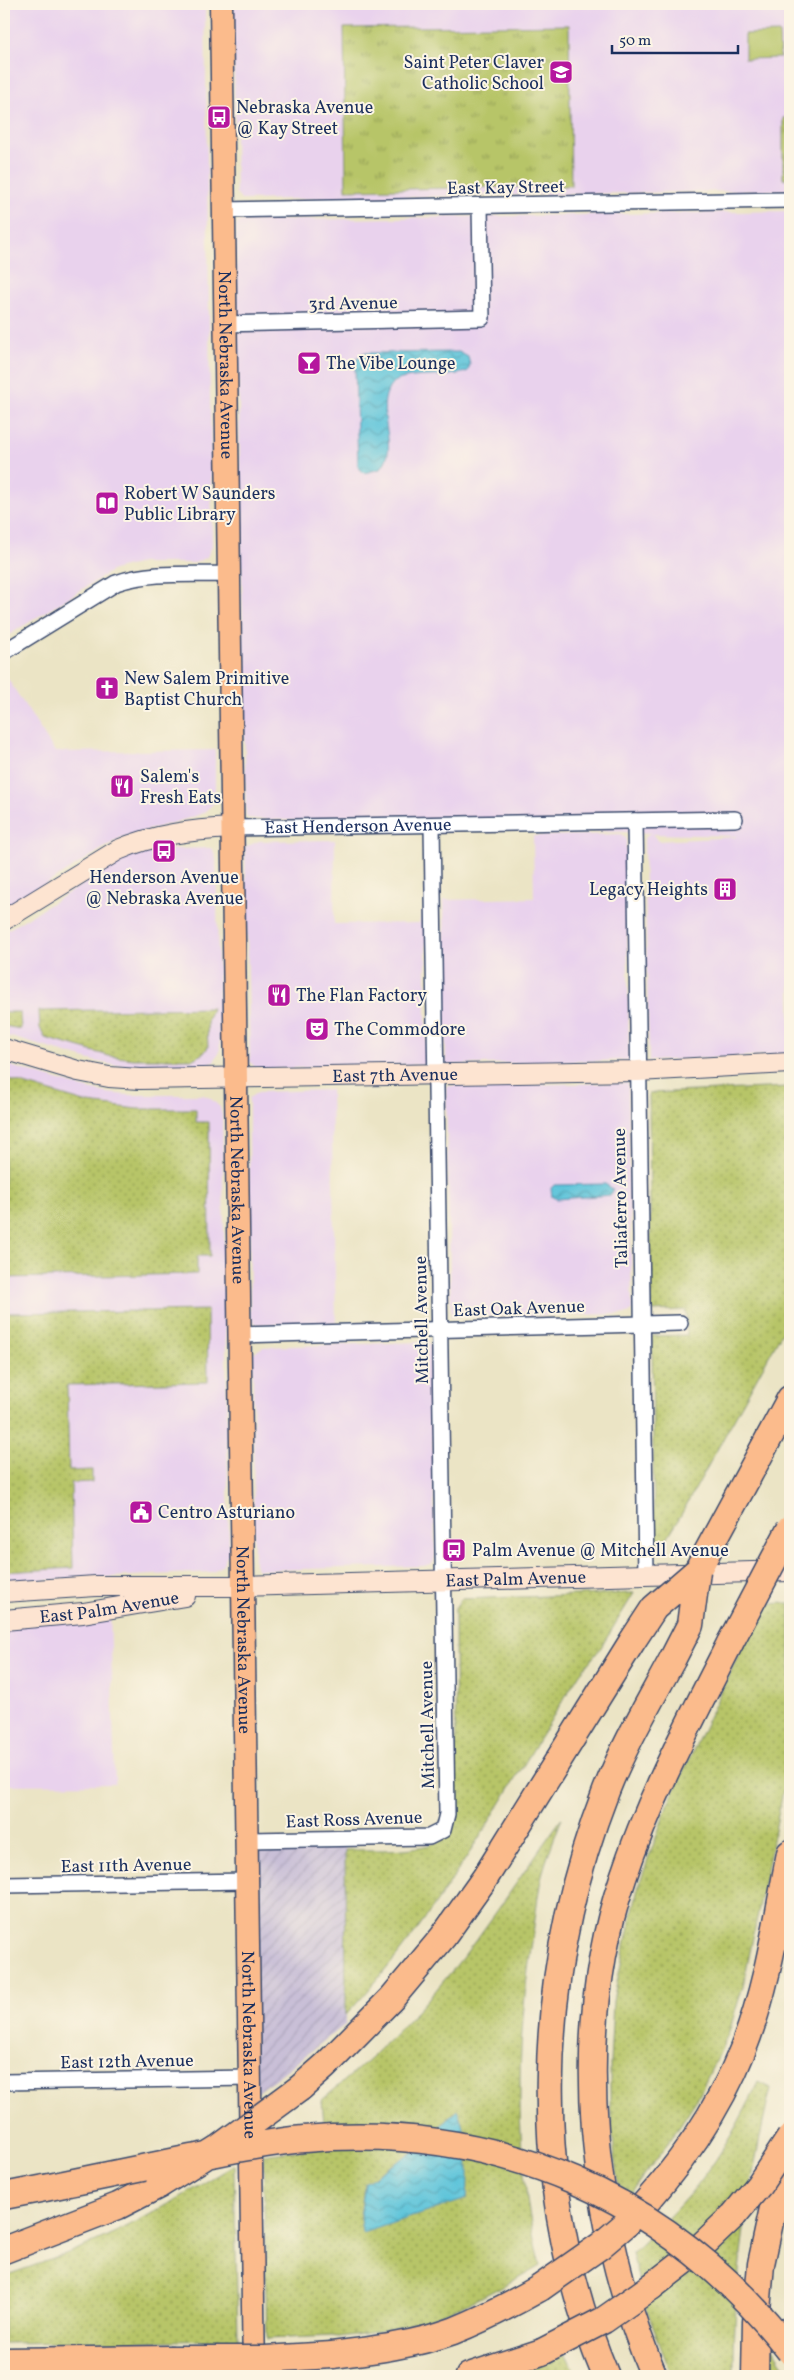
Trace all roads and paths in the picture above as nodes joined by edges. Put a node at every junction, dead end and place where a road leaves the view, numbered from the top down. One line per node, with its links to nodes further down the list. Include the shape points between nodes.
1 (221, 4): 4 (main road, North Nebraska Avenue)
2 (790, 200): 3 (street, East Kay Street)
3 (480, 206): 4 (street, East Kay Street); 5 (street, 3rd Avenue, via 482,318)
4 (223, 210): 5 (main road, North Nebraska Avenue)
5 (224, 324): 6 (main road, North Nebraska Avenue)
6 (228, 574): 7 (street, via 150,576 116,583); 11 (main road, North Nebraska Avenue)
7 (4, 652)
8 (735, 819): 9 (street, East Henderson Avenue)
9 (635, 821): 10 (street, East Henderson Avenue); 15 (street, Taliaferro Avenue)
10 (432, 825): 11 (street, East Henderson Avenue); 16 (street, Mitchell Avenue)
11 (232, 828): 12 (street, East Henderson Avenue, via 178,833 147,839 118,850); 17 (main road, North Nebraska Avenue)
12 (4, 920)
13 (4, 1049): 17 (street, East 7th Avenue, via 109,1077)
14 (790, 1063): 15 (street, East 7th Avenue)
15 (637, 1072): 16 (street, East 7th Avenue); 19 (street, Taliaferro Avenue)
16 (436, 1075): 17 (street, East 7th Avenue); 20 (street, Mitchell Avenue)
17 (235, 1078): 21 (main road, North Nebraska Avenue)
18 (680, 1323): 19 (street, East Oak Avenue)
19 (641, 1324): 20 (street, East Oak Avenue); 26 (street, Taliaferro Avenue)
20 (440, 1329): 21 (street, East Oak Avenue); 27 (street, Mitchell Avenue)
21 (239, 1335): 28 (main road, North Nebraska Avenue)
22 (790, 1399): 24 (highway)
23 (790, 1529): 47 (highway, bridge, via 655,1793 622,1879 601,1972 593,2100 598,2174 632,2317)
24 (697, 1571): 41 (highway, bridge, via 654,1608 485,1878 443,1937 392,1998 325,2066 220,2147 160,2185 118,2206); 46 (highway, bridge, via 690,1625 624,1750 589,1839 575,1890 554,2000 550,2104 557,2198 579,2299)
25 (790, 1571): 26 (street, East Palm Avenue)
26 (646, 1575): 27 (street, East Palm Avenue)
27 (443, 1580): 28 (street, East Palm Avenue); 31 (street, Mitchell Avenue)
28 (243, 1586): 29 (street, East Palm Avenue, via 96,1586); 30 (street, East Palm Avenue, via 83,1613); 32 (main road, North Nebraska Avenue)
29 (4, 1592)
30 (4, 1620)
31 (447, 1814): 32 (street, East Ross Avenue, via 443,1830 429,1837)
32 (247, 1840): 34 (main road, North Nebraska Avenue)
33 (790, 1853): 43 (highway, bridge, via 766,1972 743,2049 713,2112 691,2147 626,2224 540,2288 499,2311 452,2331 388,2348 265,2359)
34 (248, 1881): 35 (street, East 11th Avenue); 36 (main road, North Nebraska Avenue)
35 (4, 1886)
36 (250, 2078): 37 (street, East 12th Avenue); 44 (main road, North Nebraska Avenue)
37 (4, 2082)
38 (790, 2130): 48 (highway, via 761,2264)
39 (790, 2138): 45 (highway, bridge, via 759,2185 734,2215 691,2256 651,2287 604,2320 542,2352)
40 (4, 2196): 42 (highway, bridge, via 235,2149 302,2139 392,2137 442,2142 519,2160 575,2181 655,2223 710,2264 742,2294)
41 (4, 2250)
42 (790, 2351)
43 (4, 2361)
44 (254, 2376)
45 (469, 2376)
46 (606, 2376)
47 (654, 2376)
48 (755, 2376)

